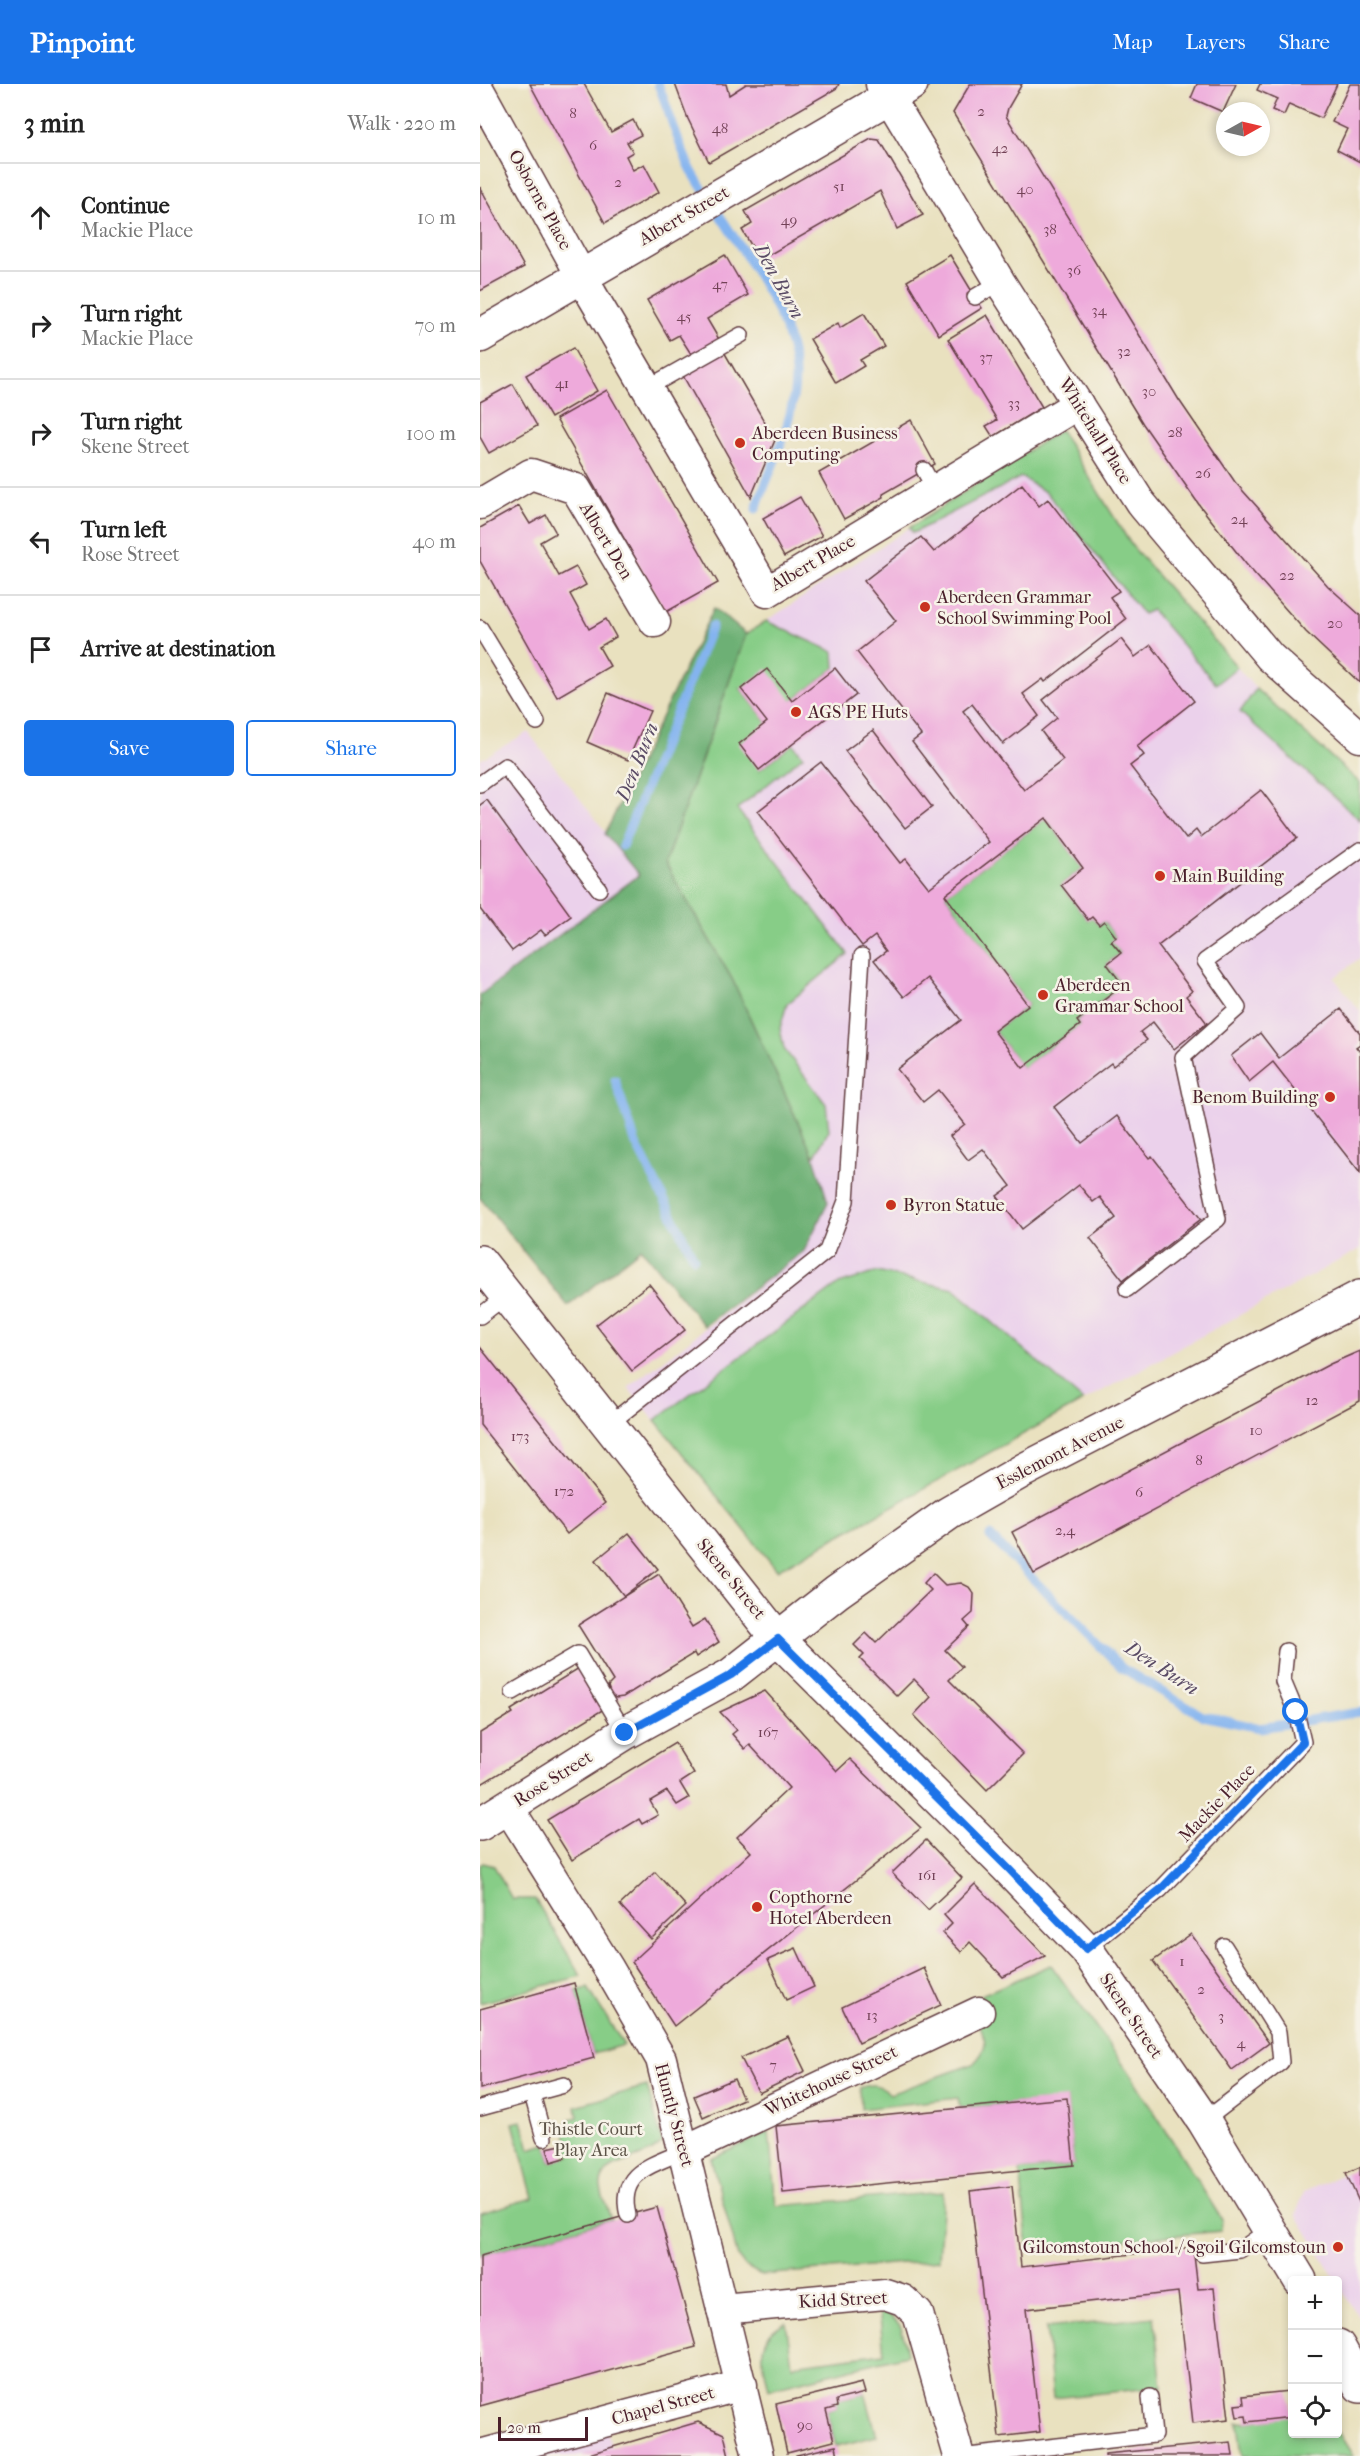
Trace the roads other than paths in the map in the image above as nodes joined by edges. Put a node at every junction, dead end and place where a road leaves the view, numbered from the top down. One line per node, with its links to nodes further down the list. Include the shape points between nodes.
1 (894, 89): 3 (street, Albert Street); 7 (street, Whitehall Place, via 987,289)
2 (480, 92): 3 (street, Osborne Place)
3 (582, 277): 5 (street, Albert Street); 6 (street, Albert Place)
4 (741, 335): 6 (lane)
5 (480, 336)
6 (647, 388): 7 (street, Albert Place, via 767,592 930,480)
7 (1078, 404): 12 (street, Whitehall Place, via 1140,502 1270,657)
8 (480, 504): 9 (street, Albert Den, via 531,474 576,489)
9 (655, 622)
10 (480, 628): 11 (lane)
11 (537, 722)
12 (1360, 737)
13 (480, 784): 15 (lane, via 505,766)
14 (1360, 850): 18 (lane, via 1205,961 1238,1008 1183,1057 1218,1219)
15 (600, 889)
16 (862, 956): 22 (lane, via 846,1201 827,1251)
17 (480, 1262): 19 (street, Skene Street)
18 (1127, 1289)
19 (507, 1295): 21 (lane); 22 (street, Skene Street)
20 (1360, 1297): 23 (street, Esslemont Avenue, via 1015,1475 950,1513 837,1592)
21 (480, 1316)
22 (608, 1425): 23 (street, Skene Street)
23 (778, 1639): 26 (street, Rose Street, via 731,1675); 30 (street, Skene Street)
24 (1286, 1651): 30 (lane, Mackie Place, via 1283,1681 1303,1742 1160,1890)
25 (513, 1692): 26 (lane, via 578,1654)
26 (625, 1733): 27 (street, Rose Street)
27 (508, 1808): 28 (street, Rose Street); 37 (street, Huntly Street, via 661,2059)
28 (480, 1824)
29 (1224, 1947): 35 (lane, via 1278,2032 1281,2062)
30 (1086, 1949): 35 (street, Skene Street)
31 (979, 2012): 37 (street, Whitehouse Street)
32 (564, 2085): 33 (lane)
33 (532, 2094): 34 (lane); 36 (lane)
34 (480, 2108)
35 (1204, 2121): 39 (street, Skene Street)
36 (544, 2138)
37 (684, 2151): 38 (lane, via 632,2178 625,2203); 42 (street, Huntly Street)
38 (628, 2215)
39 (1270, 2229): 40 (lane, via 1240,2250); 41 (street, Skene Street)
40 (1202, 2254)
41 (1298, 2276)
42 (722, 2308): 44 (street, Huntly Street); 49 (street, Kidd Street, via 885,2294 903,2300 918,2314)
43 (1342, 2353): 45 (street)
44 (742, 2385): 47 (street, Chapel Street); 48 (street, Huntly Street)
45 (1360, 2386)
46 (1150, 2397): 50 (lane, via 1155,2435)
47 (480, 2455)
48 (758, 2456)
49 (959, 2456)
50 (969, 2456)

